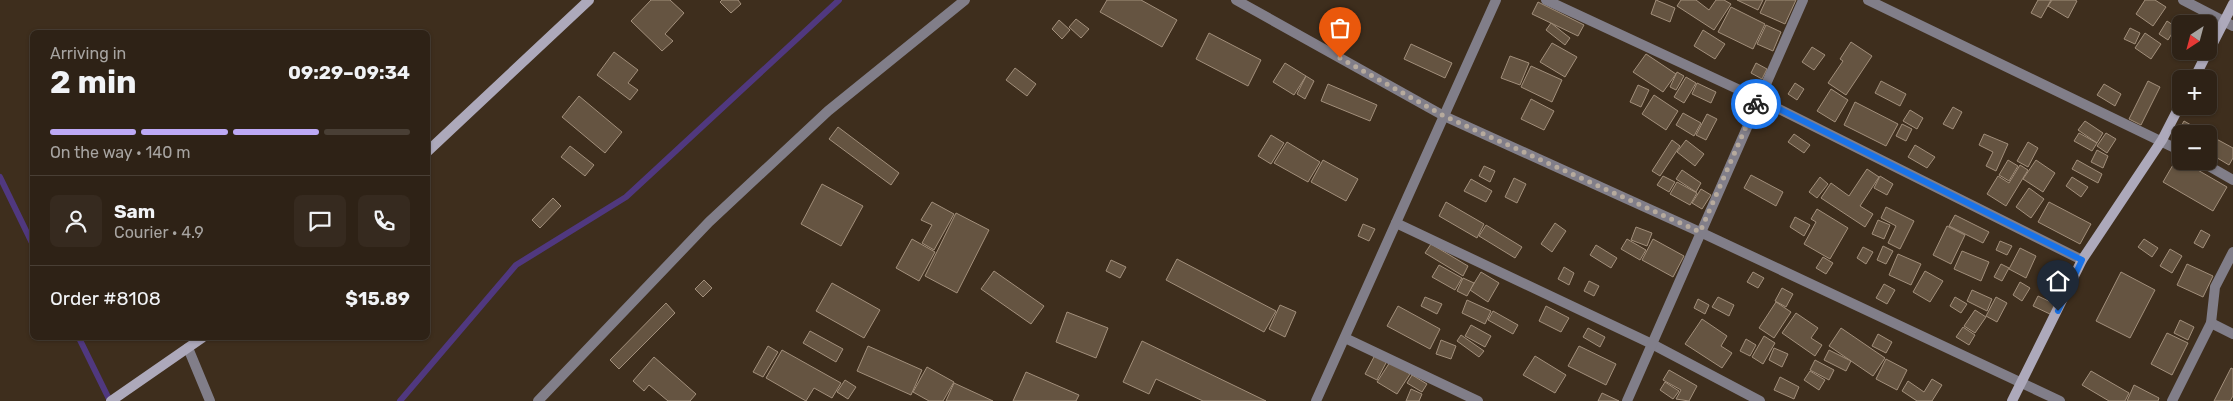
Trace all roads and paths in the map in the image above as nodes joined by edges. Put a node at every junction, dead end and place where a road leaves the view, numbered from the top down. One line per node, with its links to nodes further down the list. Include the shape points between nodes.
1 (588, 0): 17 (main road)
2 (965, 0): 33 (street, via 828,111 730,202)
3 (1236, 0): 14 (street)
4 (1496, 0): 14 (street)
5 (1546, 0): 12 (street)
6 (1803, 0): 12 (street)
7 (1868, 0): 15 (street)
8 (2183, 0): 10 (street)
9 (2233, 4): 10 (main road)
10 (2229, 23): 11 (main road)
11 (2218, 38)
12 (1759, 99): 21 (street); 23 (street)
13 (2175, 115): 15 (main road)
14 (1444, 116): 20 (street); 21 (street)
15 (2162, 140): 16 (street); 23 (main road)
16 (2172, 146)
17 (430, 149)
18 (2216, 170): 19 (street)
19 (2233, 180)
20 (1396, 224): 26 (street); 28 (street)
21 (1700, 232): 28 (street); 30 (street)
22 (2233, 252): 24 (street, via 2215,287)
23 (2082, 260): 30 (main road)
24 (2211, 323): 25 (street); 40 (street)
25 (2233, 334)
26 (1345, 338): 34 (street); 35 (street)
27 (199, 340): 29 (main road)
28 (1652, 344): 36 (street); 37 (street)
29 (188, 348): 31 (main road); 32 (street)
30 (2021, 384): 38 (main road); 39 (street)
31 (111, 401)
32 (210, 401)
33 (538, 401)
34 (1316, 401)
35 (1478, 401)
36 (1626, 401)
37 (1760, 401)
38 (2012, 401)
39 (2060, 401)
40 (2172, 401)

